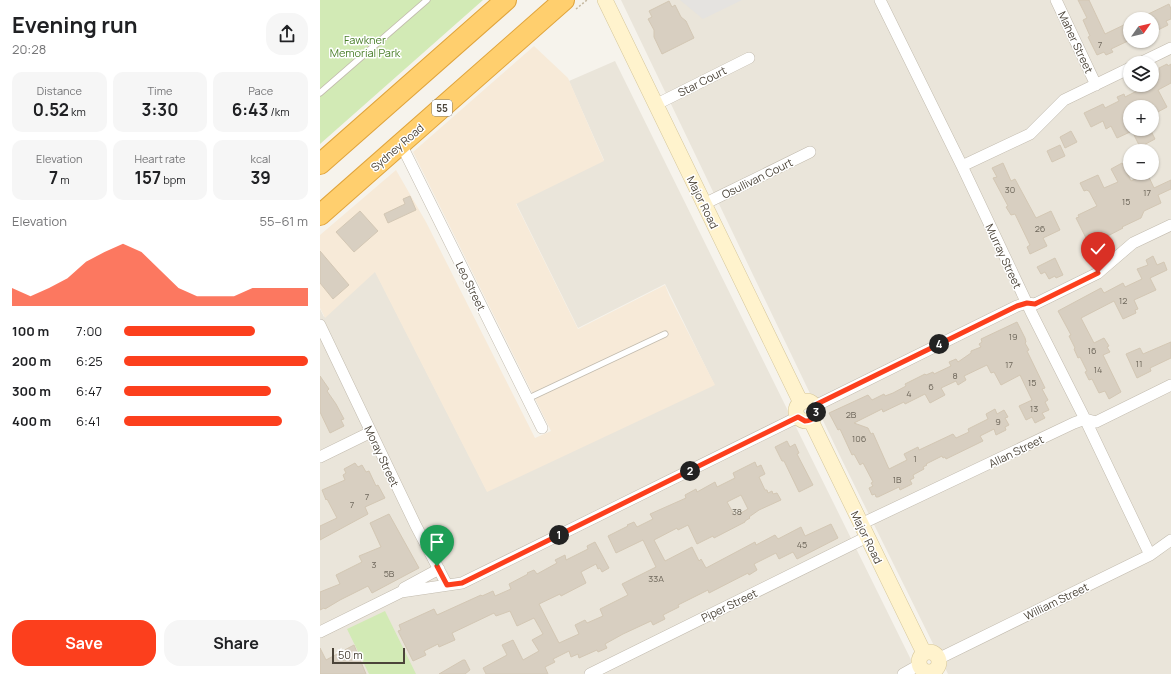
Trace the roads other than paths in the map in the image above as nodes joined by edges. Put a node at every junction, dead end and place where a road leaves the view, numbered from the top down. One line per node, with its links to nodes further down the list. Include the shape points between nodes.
1 (427, 0): 12 (lane)
2 (506, 0): 16 (highway)
3 (564, 0): 14 (highway, Sydney Road / 55)
4 (605, 0): 13 (street, Major Road)
5 (880, 0): 17 (street, Murray Street)
6 (1056, 0): 11 (street, Maher Street)
7 (1171, 48): 8 (street)
8 (1154, 56)
9 (749, 58): 13 (street, Star Court)
10 (1123, 72): 11 (street)
11 (1096, 85): 17 (street, via 1064,100 1030,134)
12 (320, 93)
13 (655, 105): 18 (street, Major Road)
14 (401, 144): 19 (highway, Sydney Road / 55); 25 (street, Leo Street)
15 (810, 152): 18 (street, Osullivan Court)
16 (320, 164)
17 (962, 166): 21 (street, Murray Street)
18 (704, 204): 26 (street, Major Road)
19 (320, 215)
20 (1171, 224): 21 (street, via 1133,243 1098,273 1035,304)
21 (1027, 303): 26 (street); 27 (street, Murray Street)
22 (320, 325): 29 (street, Moray Street)
23 (665, 334): 25 (lane)
24 (1171, 385): 27 (street, Allan Street, via 1096,422)
25 (527, 399): 28 (street, Leo Street)
26 (806, 412): 31 (street, Major Road); 35 (street, via 462,583)
27 (1085, 419): 31 (street, Allan Street); 33 (street, Murray Street)
28 (542, 428)
29 (371, 432): 30 (street); 34 (street, Moray Street)
30 (320, 457)
31 (864, 530): 38 (street, Major Road); 40 (street, Piper Street)
32 (1171, 540): 33 (street, William Street)
33 (1150, 555): 39 (street, William Street, via 942,658)
34 (439, 569): 35 (street, Moray Street); 36 (street)
35 (447, 585): 36 (street)
36 (401, 592): 37 (street)
37 (320, 632)
38 (922, 659): 39 (street, via 933,652); 41 (street)
39 (936, 668)
40 (590, 674)
41 (903, 674)

